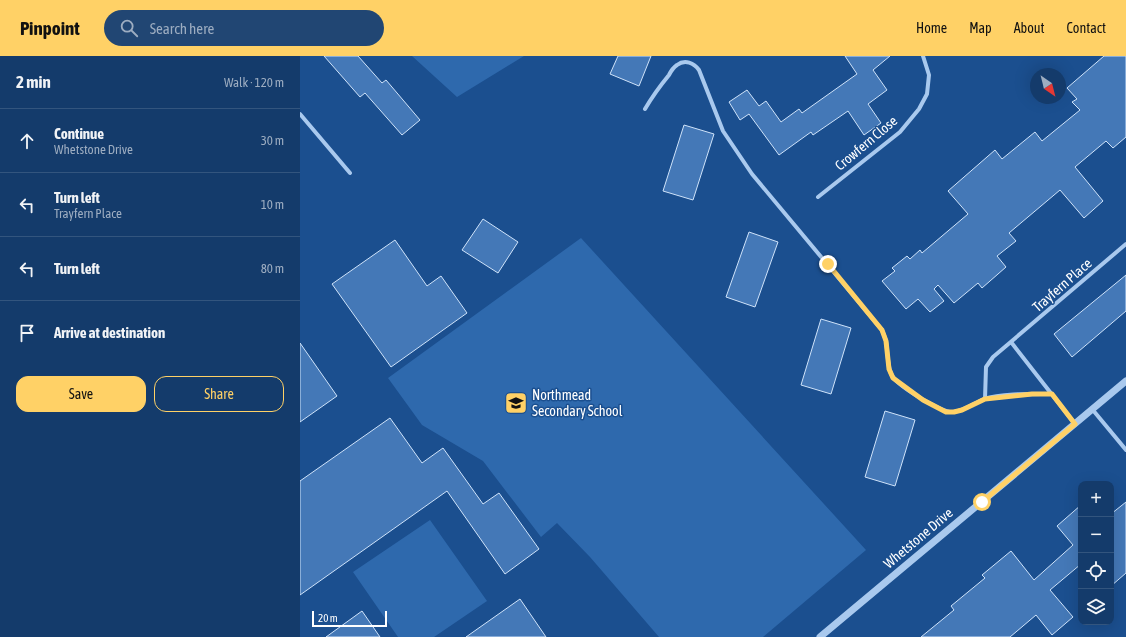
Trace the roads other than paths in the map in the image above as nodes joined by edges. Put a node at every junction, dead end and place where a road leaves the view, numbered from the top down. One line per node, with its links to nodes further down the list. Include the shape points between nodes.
1 (923, 56): 5 (street, Crowfern Close, via 929,75 927,94 919,109 900,132)
2 (645, 109): 10 (street, via 676,65 682,62 695,64 723,131 737,152 757,180 882,330 893,378 923,400 946,412 962,410)
3 (300, 114): 4 (street)
4 (350, 173)
5 (818, 197)
6 (1126, 244): 7 (street, Trayfern Place)
7 (1011, 342): 9 (street); 10 (street, Trayfern Place, via 993,357 986,367)
8 (1126, 381): 11 (street, Whetstone Drive)
9 (1052, 394): 10 (street); 12 (street)
10 (985, 399)
11 (1092, 409): 12 (street, Whetstone Drive); 13 (street)
12 (1075, 424): 14 (street, Whetstone Drive)
13 (1126, 450)
14 (820, 637)

